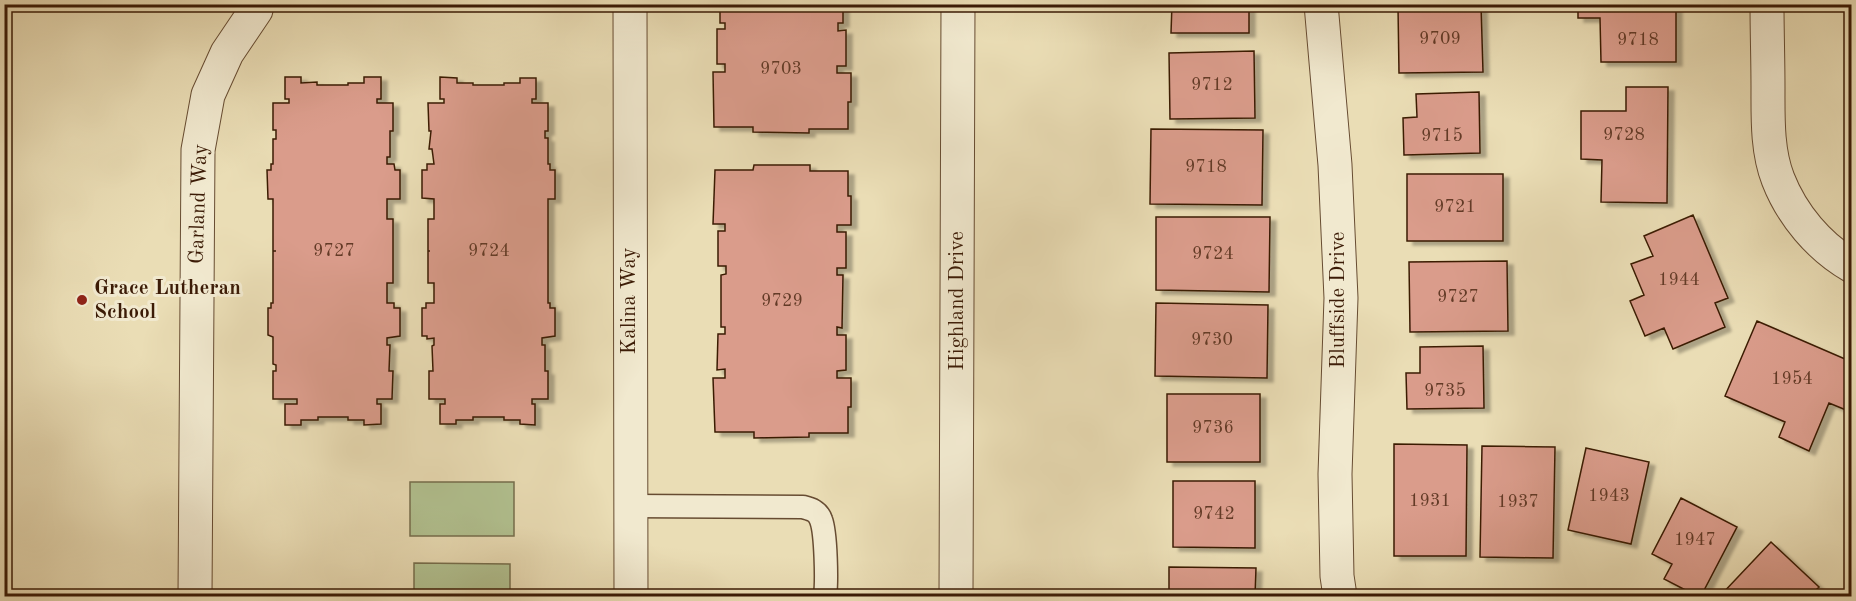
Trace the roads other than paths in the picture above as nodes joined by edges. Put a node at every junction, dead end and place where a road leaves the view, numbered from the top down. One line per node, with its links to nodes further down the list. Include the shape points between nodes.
1 (257, 4): 8 (street, Garland Way, via 227,53 208,95 198,150)
2 (630, 4): 7 (street, Kalina Way)
3 (958, 4): 11 (street, Highland Drive)
4 (1321, 4): 12 (street, Bluffside Drive, via 1335,165 1341,298 1335,474)
5 (1767, 4): 6 (street, via 1770,149 1778,179 1811,233)
6 (1851, 266)
7 (630, 507): 9 (street, Kalina Way); 10 (lane, via 814,510 821,520 823,534)
8 (195, 597)
9 (631, 597)
10 (825, 597)
11 (956, 597)
12 (1340, 597)

